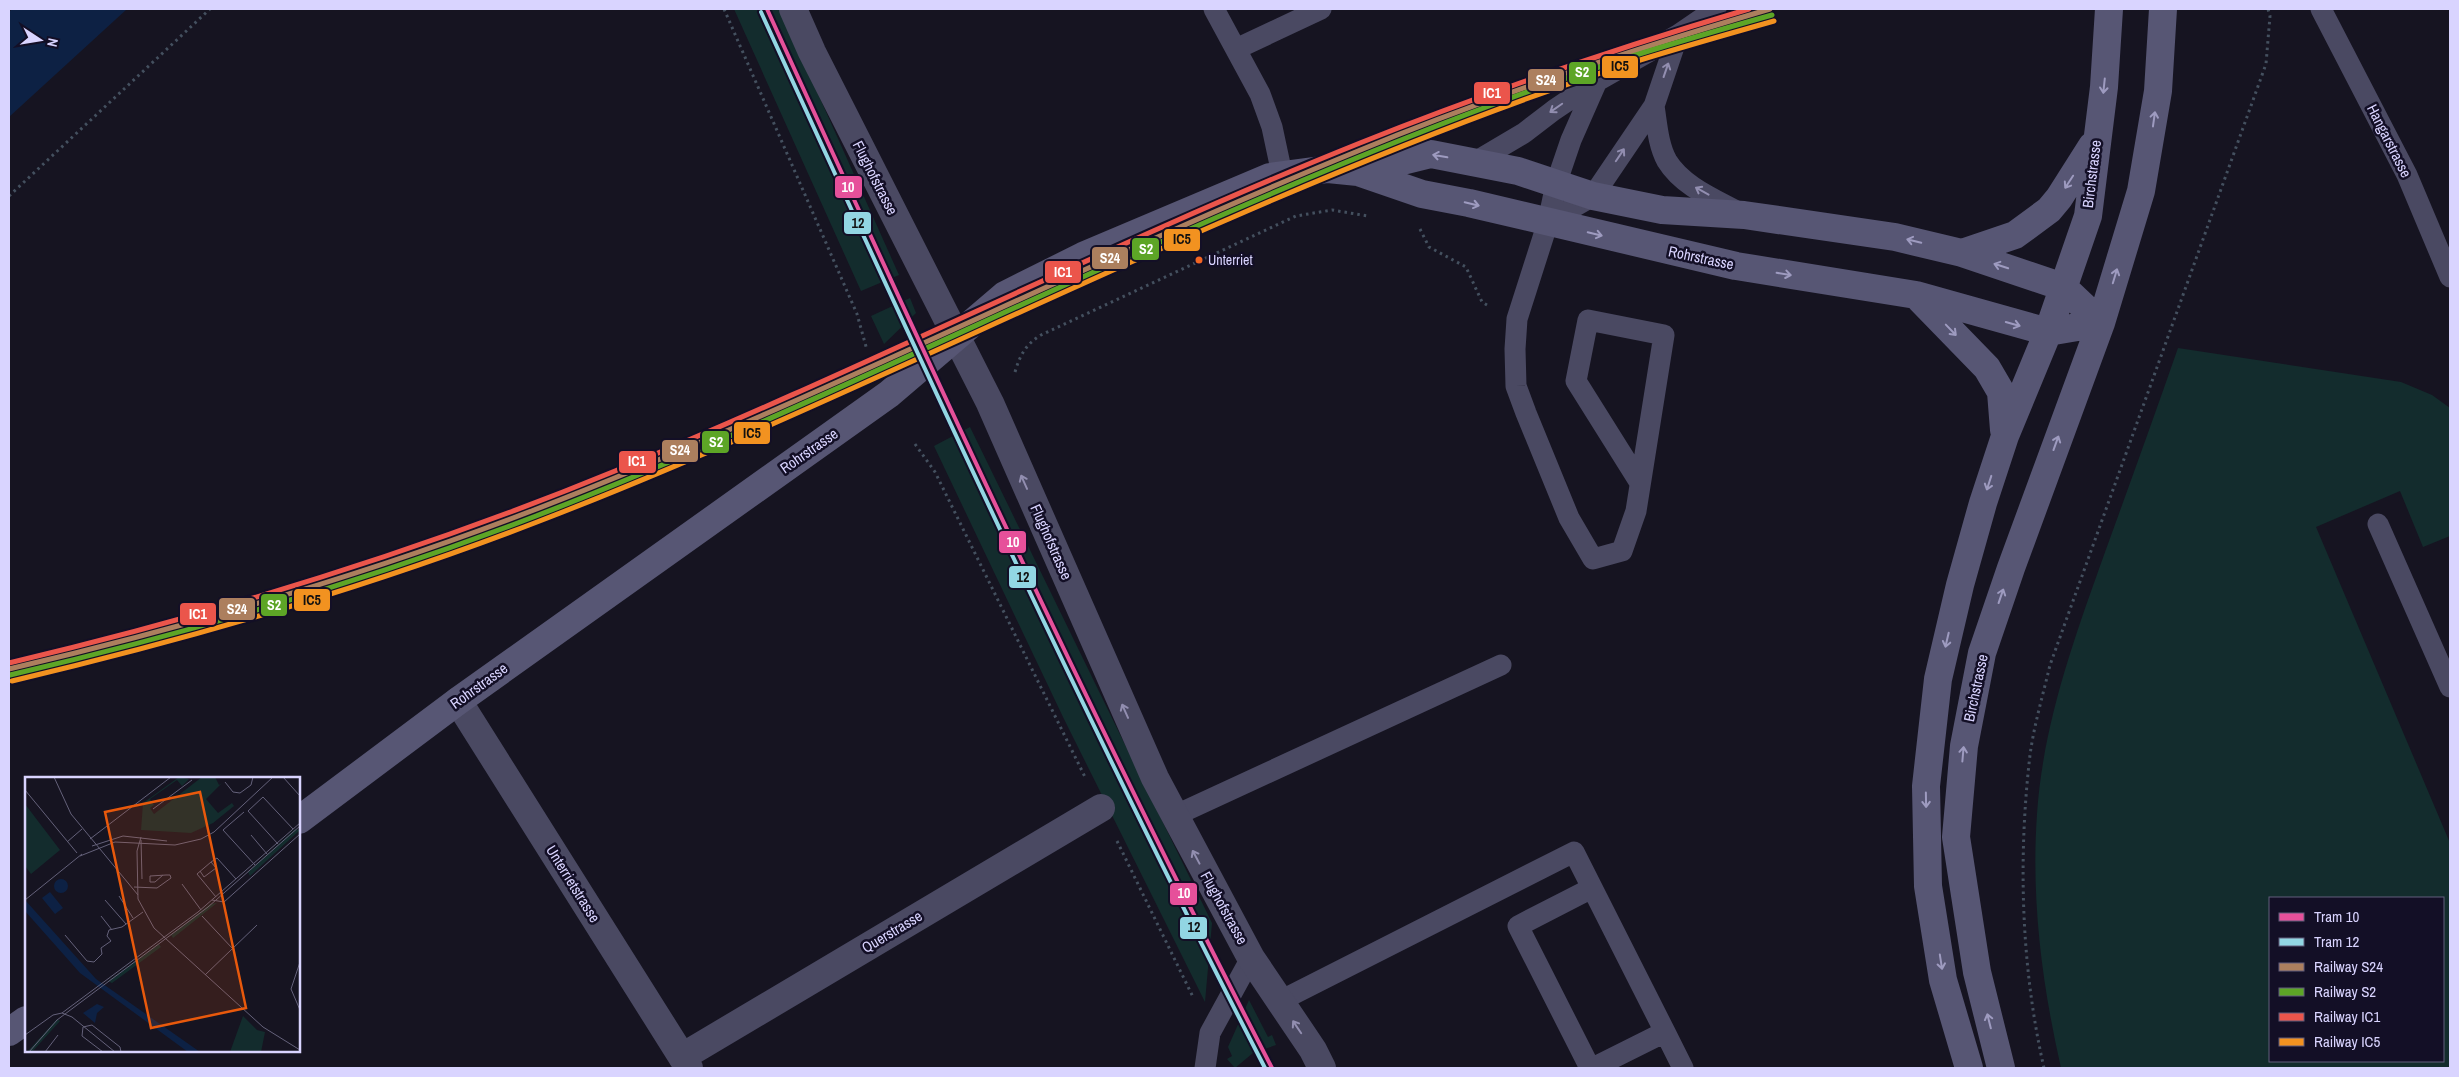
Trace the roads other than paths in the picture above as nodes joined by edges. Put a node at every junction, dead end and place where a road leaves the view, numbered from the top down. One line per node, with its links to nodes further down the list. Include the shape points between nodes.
1 (793, 9): 26 (street, Flughofstrasse)
2 (1214, 9): 9 (lane)
3 (1321, 9): 9 (lane)
4 (1716, 9): 8 (lane)
5 (2109, 9): 12 (main road, Birchstrasse, one-way to 12)
6 (2163, 9): 24 (main road, Birchstrasse, one-way to 6, via 2141,191 2151,138)
7 (2321, 9): 21 (lane, Hangarstrasse, via 2407,175)
8 (1678, 35): 10 (lane); 11 (lane, one-way to 8)
9 (1236, 50): 15 (lane, via 1260,94)
10 (1597, 81): 13 (lane, one-way to 13, via 1524,133); 16 (lane)
11 (1654, 106): 17 (lane, one-way to 11); 18 (lane, one-way to 11, via 1683,181 1667,162 1659,141)
12 (2096, 141): 20 (main road, one-way to 20, via 2049,210 2015,235); 22 (main road, Birchstrasse, via 2088,216)
13 (1476, 162): 14 (main road, Rohrstrasse, one-way to 14, via 1431,154); 16 (main road, Rohrstrasse)
14 (1358, 172): 15 (main road, Rohrstrasse, via 1328,169); 19 (main road, Rohrstrasse, one-way to 19, via 1422,194)
15 (1282, 174): 26 (main road, Rohrstrasse, via 1028,282 1005,295)
16 (1556, 184): 17 (main road, Rohrstrasse); 19 (lane)
17 (1593, 196): 18 (main road, Rohrstrasse, via 1662,210); 19 (lane)
18 (1744, 215): 20 (main road, Rohrstrasse, one-way to 18, via 1895,237)
19 (1548, 222): 23 (main road, Rohrstrasse, one-way to 23, via 1736,266); 28 (lane, via 1517,319 1516,386 1569,518 1593,559 1622,551 1636,512)
20 (1962, 253): 22 (main road, Rohrstrasse, one-way to 20)
21 (2450, 277)
22 (2064, 287): 24 (main road); 25 (main road, Birchstrasse)
23 (1916, 295): 25 (main road, Rohrstrasse, one-way to 25); 27 (main road, one-way to 27, via 1986,368 2001,392)
24 (2101, 323): 25 (main road); 48 (main road, Birchstrasse, one-way to 24, via 1977,972 1956,837 1964,746 1982,653)
25 (2048, 332): 27 (main road, Birchstrasse)
26 (955, 337): 32 (main road, Rohrstrasse, via 869,409); 34 (street, Flughofstrasse, one-way to 26, via 990,403)
27 (2004, 436): 47 (main road, Birchstrasse, one-way to 47, via 1960,585 1938,679 1926,786 1928,886 1943,980)
28 (1640, 483): 28 (lane, via 1664,335 1588,320 1576,381)
29 (2378, 524): 31 (lane)
30 (1501, 665): 34 (lane)
31 (2450, 687)
32 (458, 701): 35 (main road, Rohrstrasse); 42 (street, Unterrietstrasse)
33 (1101, 808): 42 (street, Querstrasse)
34 (1174, 816): 37 (street, Flughofstrasse, one-way to 34)
35 (300, 819)
36 (1592, 888): 38 (lane, via 1574,852); 41 (lane); 45 (lane, via 1518,926)
37 (1251, 958): 38 (street, Flughofstrasse); 43 (lane, via 1210,1033)
38 (1280, 1001): 44 (street, Flughofstrasse, one-way to 38)
39 (25, 1021): 40 (main road)
40 (9, 1032)
41 (1665, 1032): 45 (lane); 46 (lane)
42 (686, 1063)
43 (1205, 1068)
44 (1322, 1068)
45 (1591, 1068)
46 (1683, 1068)
47 (1969, 1068)
48 (2001, 1068)

